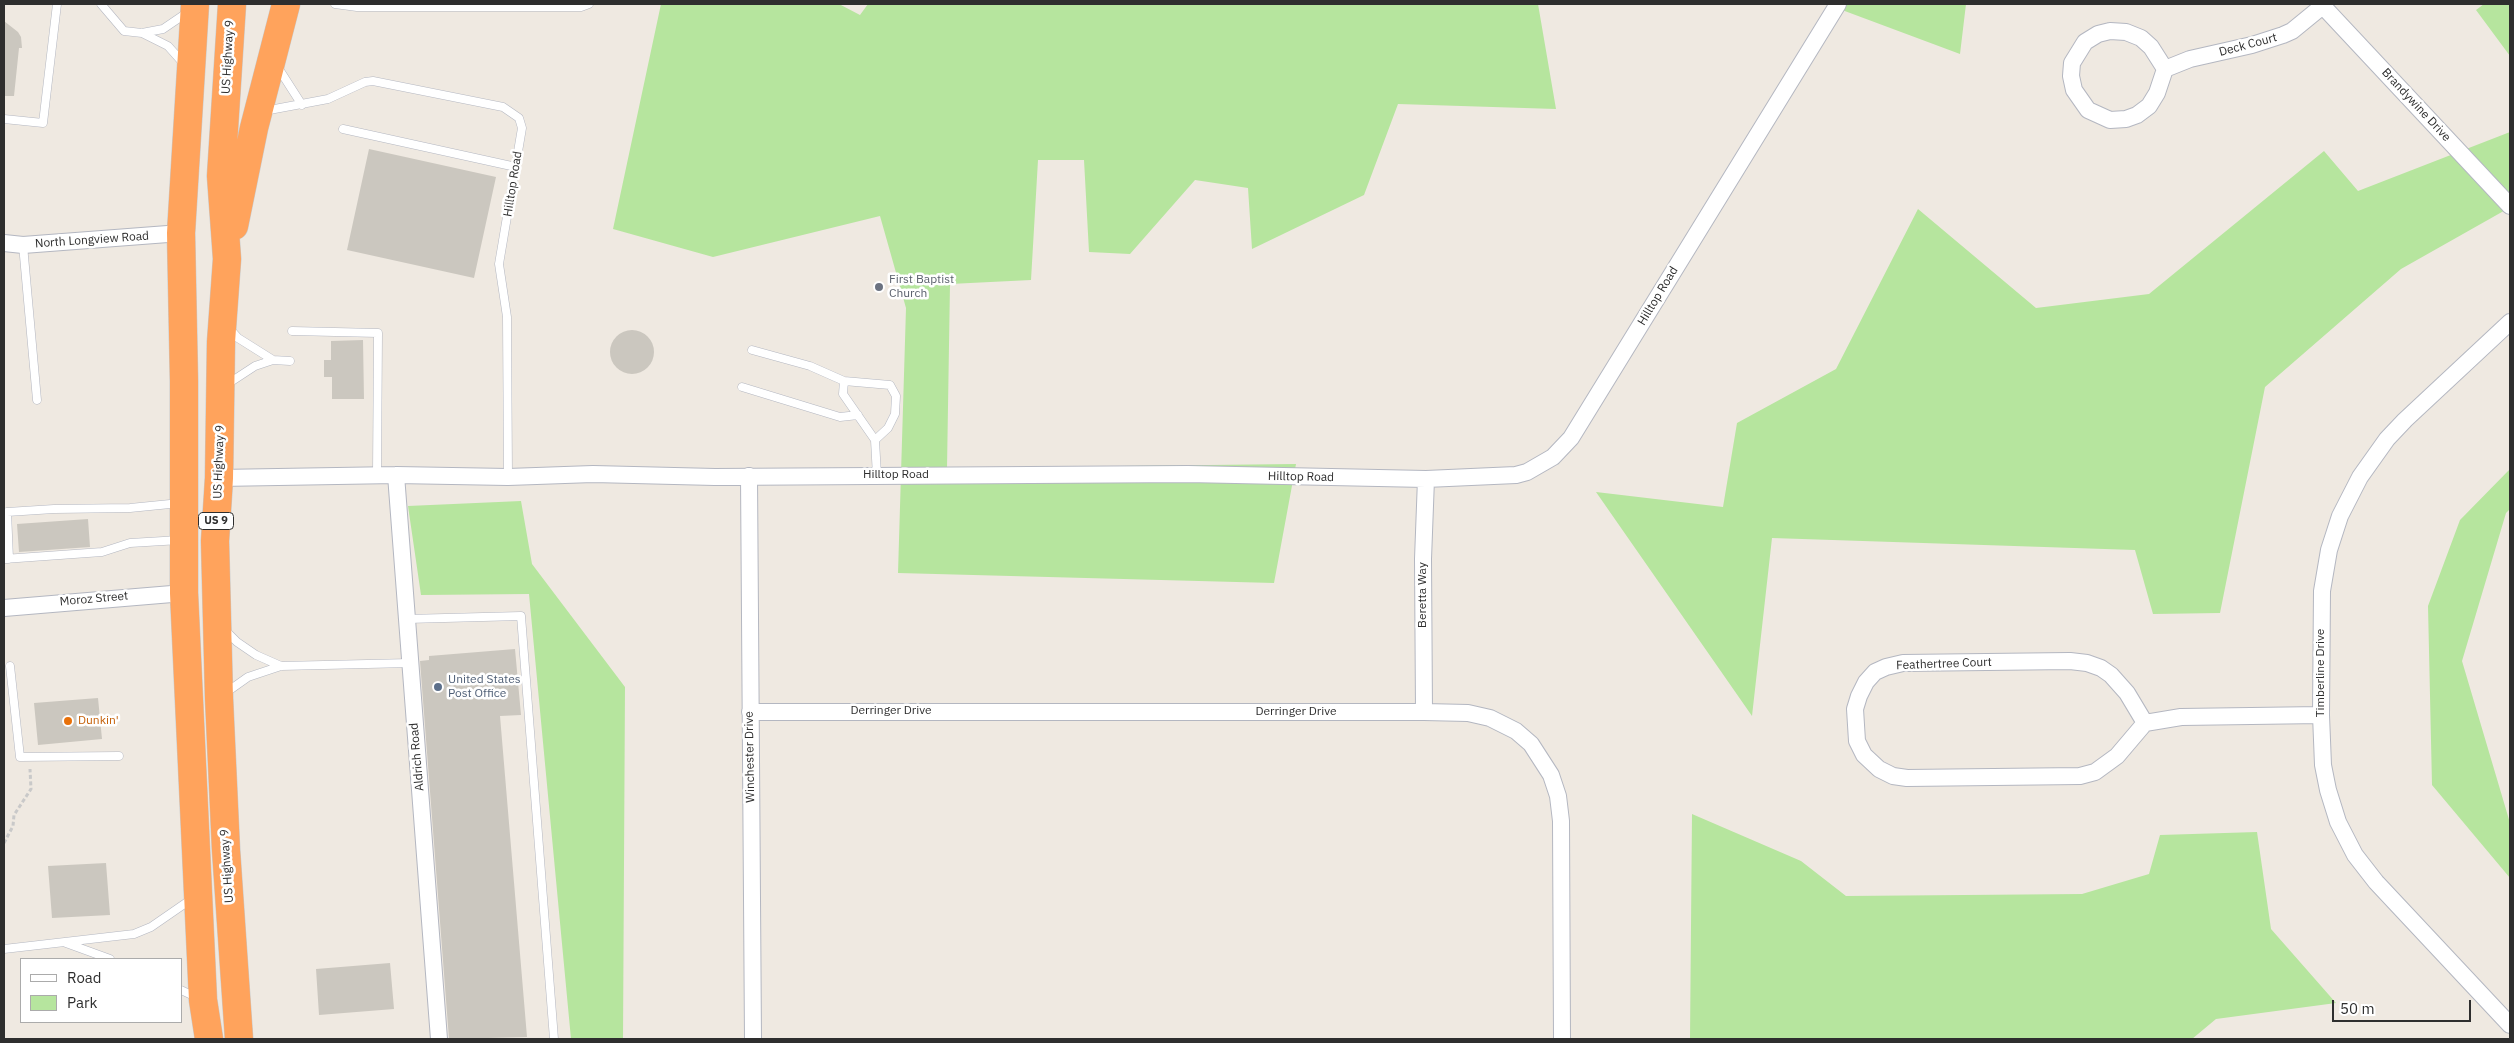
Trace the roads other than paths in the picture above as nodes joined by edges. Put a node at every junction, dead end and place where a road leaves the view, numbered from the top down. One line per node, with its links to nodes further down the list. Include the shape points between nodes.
1 (57, 4): 16 (lane, via 43,123)
2 (101, 4): 10 (lane, via 124,31)
3 (232, 4): 23 (highway, US Highway 9 / US 9, via 221,176)
4 (286, 4): 11 (highway)
5 (335, 4): 6 (lane, via 357,7 581,7)
6 (589, 4)
7 (1838, 4): 42 (street, Hilltop Road, via 1572,438 1554,457 1528,472)
8 (2323, 4): 12 (street, Deck Court, via 2283,35 2190,59); 19 (street, Brandywine Drive)
9 (195, 5): 10 (lane, via 163,28); 13 (highway, US 9)
10 (142, 33): 13 (lane, via 168,46)
11 (272, 59): 14 (lane); 15 (highway)
12 (2165, 69): 12 (street, via 2141,38 2126,32 2110,31 2085,42 2072,63 2071,76 2074,90 2088,110 2110,120 2126,119 2149,106)
13 (192, 72): 20 (highway, US 9)
14 (302, 105): 15 (lane, Hilltop Road); 18 (lane, Hilltop Road, via 328,100 373,81 503,107 518,118 522,128)
15 (259, 111): 23 (highway)
16 (4, 119)
17 (343, 129): 18 (lane)
18 (516, 167): 40 (lane, Hilltop Road, via 500,264 507,317)
19 (2510, 206)
20 (181, 233): 22 (street, North Longview Road); 43 (highway, US 9)
21 (4, 243): 22 (street, North Longview Road)
22 (23, 245): 33 (lane)
23 (227, 259): 24 (highway, US Highway 9 / US 9)
24 (223, 322): 28 (lane, via 238,338); 32 (highway, US Highway 9 / US 9)
25 (2510, 322): 56 (street, Timberline Drive, via 2388,439 2360,477 2340,516 2329,550 2322,591)
26 (292, 331): 37 (lane, via 378,332)
27 (752, 350): 30 (lane, via 810,366)
28 (273, 360): 29 (lane); 32 (lane, via 255,366)
29 (290, 361)
30 (844, 380): 34 (lane, via 843,394); 35 (lane, via 890,385 896,396 895,414 888,428)
31 (742, 387): 34 (lane, via 840,417)
32 (220, 388): 41 (highway, US Highway 9 / US 9)
33 (37, 400)
34 (858, 416): 35 (lane)
35 (875, 440): 39 (lane)
36 (396, 475): 37 (street, Hilltop Road); 40 (street, Hilltop Road); 48 (street, Aldrich Road)
37 (377, 476): 41 (street, Hilltop Road)
38 (749, 476): 39 (street, Hilltop Road); 40 (street, Hilltop Road, via 593,474); 54 (street, Winchester Drive)
39 (877, 476): 42 (street, Hilltop Road, via 1188,474)
40 (508, 477)
41 (219, 478): 49 (highway, US Highway 9 / US 9, via 215,541)
42 (1426, 478): 55 (street, Beretta Way, via 1422,559)
43 (184, 503): 44 (highway, US 9); 45 (lane, via 7,512)
44 (184, 540): 45 (lane, via 138,541 102,552); 46 (highway, US 9)
45 (6, 559)
46 (184, 593): 47 (street, Moroz Street); 59 (highway, US 9)
47 (4, 608)
48 (408, 619): 50 (street, Aldrich Road); 68 (lane, via 521,616)
49 (217, 621): 52 (lane, via 237,642); 53 (highway, US Highway 9 / US 9)
50 (410, 663): 52 (lane); 67 (street, Aldrich Road)
51 (10, 666): 58 (lane, via 20,756)
52 (281, 666): 53 (lane, via 248,677)
53 (219, 698): 66 (highway, US Highway 9 / US 9)
54 (750, 712): 55 (street, Derringer Drive); 69 (street, Winchester Drive)
55 (1424, 712): 70 (street, Derringer Drive, via 1468,713 1505,724 1531,744 1551,775 1561,821)
56 (2321, 715): 57 (street, via 2181,717); 64 (street, Timberline Drive, via 2323,766 2328,790 2338,822 2355,854 2376,882)
57 (2145, 723): 57 (street, Feathertree Court, via 2106,766 2080,776 1908,778 1893,776 1879,769 1864,755 1857,741 1855,709 1866,682 1875,672 1903,663 2070,661 2088,663 2111,675 2127,692)
58 (119, 756)
59 (198, 894): 60 (lane, via 151,927 134,934); 63 (highway, US 9)
60 (64, 943): 61 (lane); 62 (lane)
61 (4, 949)
62 (107, 958)
63 (192, 995): 65 (highway, US 9)
64 (2510, 1025)
65 (208, 1039)
66 (239, 1039)
67 (439, 1039)
68 (554, 1039)
69 (753, 1039)
70 (1562, 1039)

